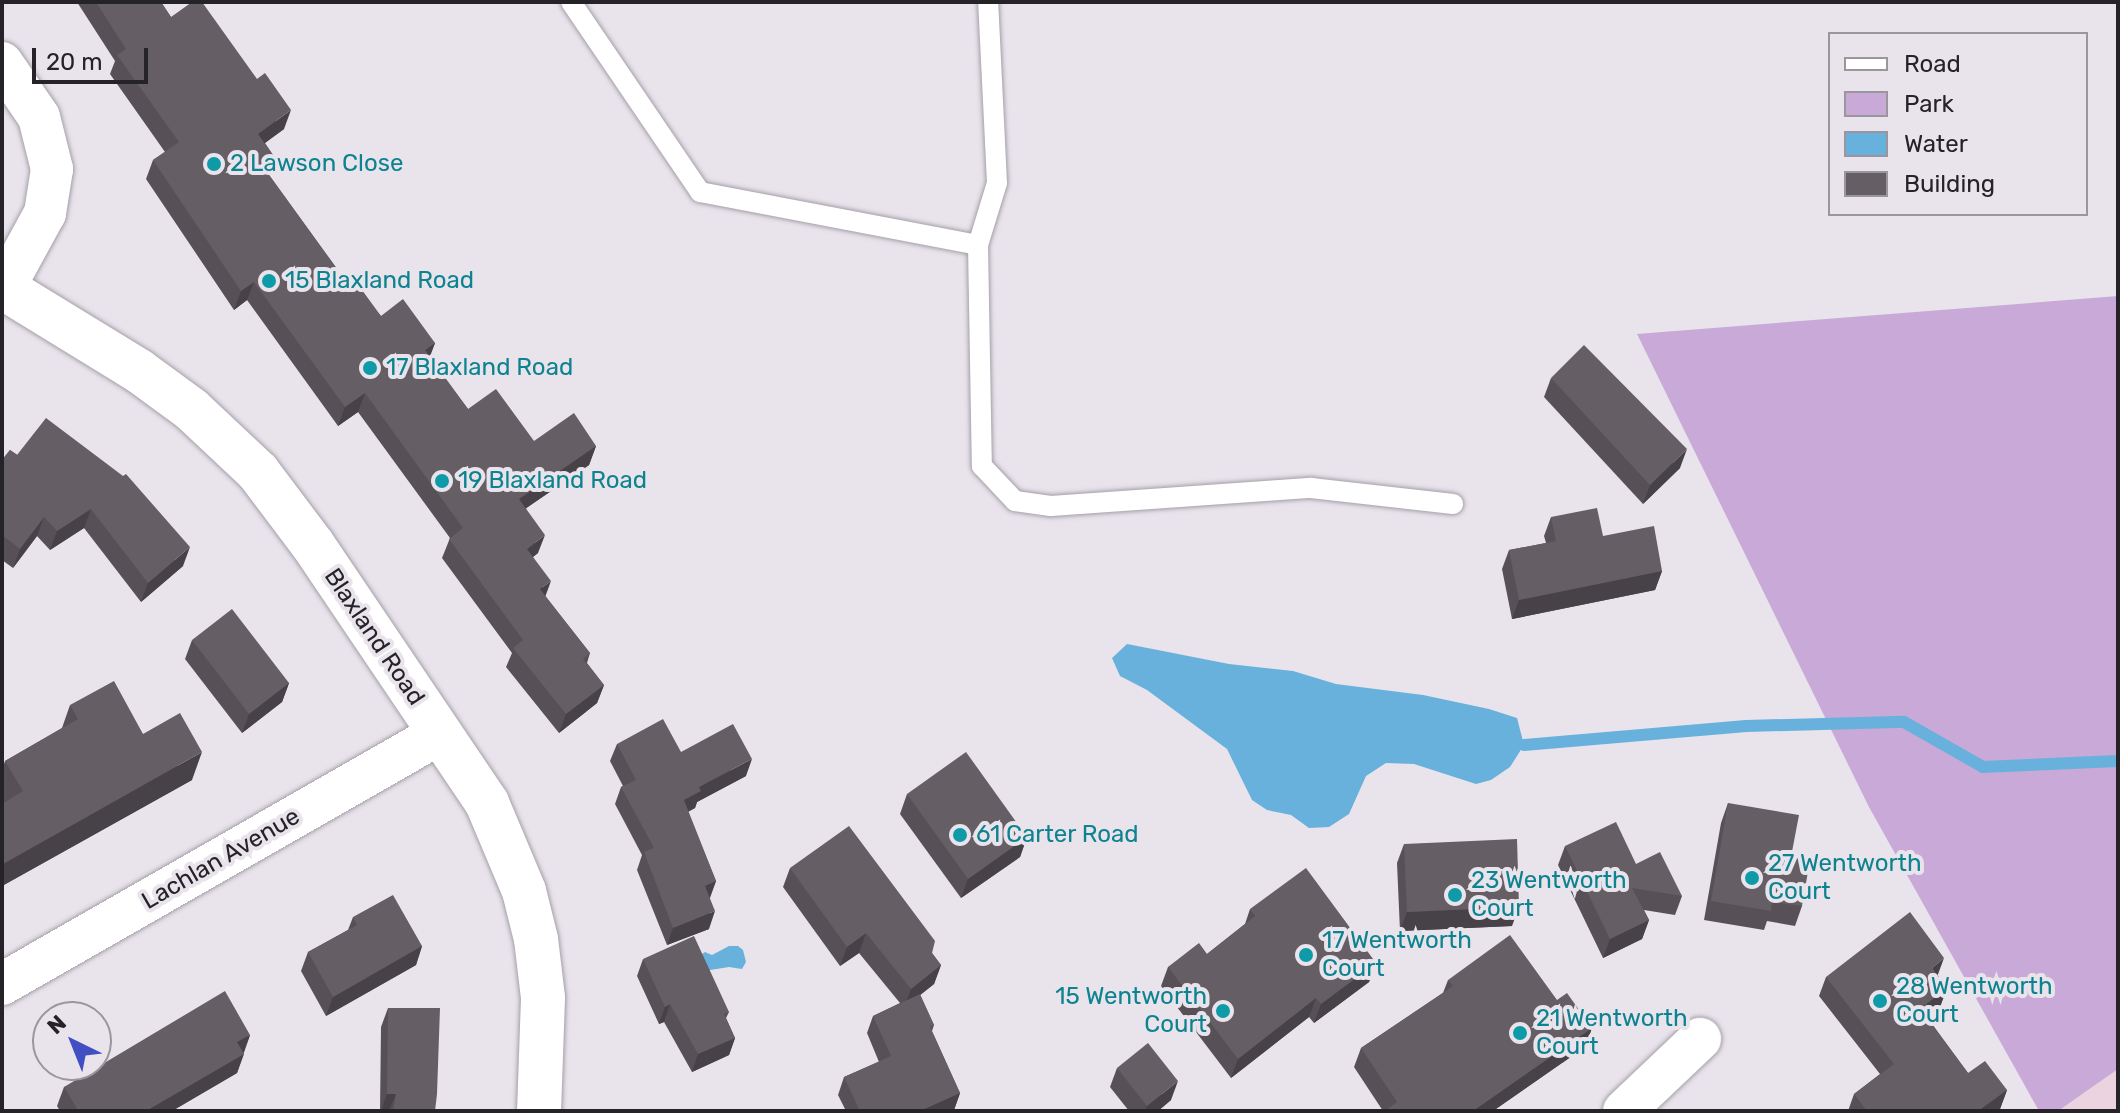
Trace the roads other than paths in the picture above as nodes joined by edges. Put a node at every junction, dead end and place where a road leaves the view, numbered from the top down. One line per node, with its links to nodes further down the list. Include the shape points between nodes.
1 (571, 2): 4 (lane, via 700,192)
2 (988, 2): 4 (lane, via 997,183)
3 (2, 63): 5 (street, via 39,117 52,169 45,213)
4 (978, 245): 6 (lane, via 982,466 1015,501 1051,506 1311,488)
5 (3, 289): 7 (street, Blaxland Road, via 139,371 191,409 258,472)
6 (1453, 504)
7 (439, 734): 8 (street, Lachlan Avenue); 10 (street, Blaxland Road, via 487,803 524,891 543,998)
8 (2, 984)
9 (1700, 1039): 11 (street)
10 (539, 1111)
11 (1624, 1111)

